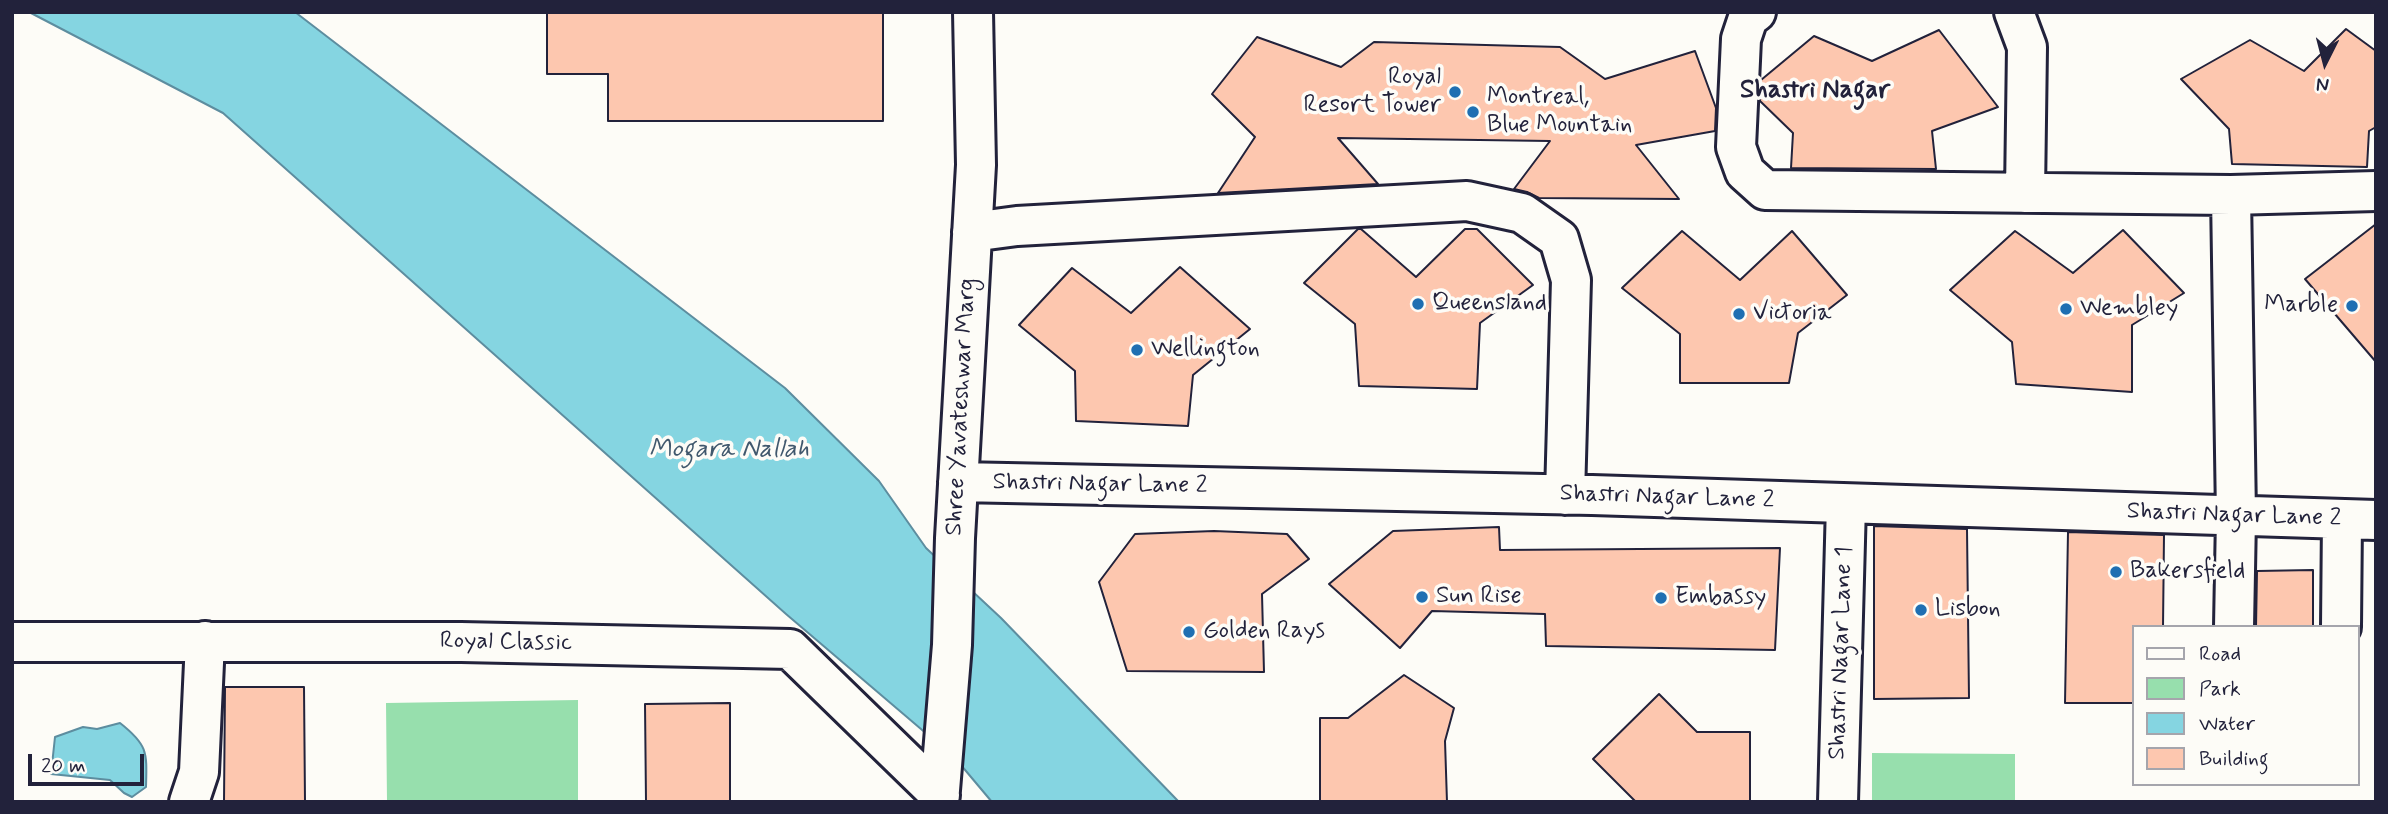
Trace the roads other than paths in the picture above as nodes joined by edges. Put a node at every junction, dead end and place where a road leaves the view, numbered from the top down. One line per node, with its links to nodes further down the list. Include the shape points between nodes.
1 (973, 12): 7 (street, Shree Yavateshwar Marg)
2 (1756, 12): 5 (street, via 1748,18 1741,38 1736,146 1745,172 1765,191)
3 (2014, 12): 5 (street, via 2027,47)
4 (2376, 191): 6 (street)
5 (2025, 193): 6 (street)
6 (2231, 195): 11 (street)
7 (972, 232): 8 (street, Shree Yavateshwar Marg); 9 (street, via 1467,201 1522,214 1559,239 1571,280)
8 (958, 482): 9 (street, Shastri Nagar Lane 2); 17 (street, Shree Yavateshwar Marg, via 952,645)
9 (1565, 495): 10 (street, Shastri Nagar Lane 2)
10 (1846, 504): 11 (street, Shastri Nagar Lane 2); 19 (street, Shastri Nagar Lane 1)
11 (2236, 516): 12 (street, Shastri Nagar Lane 2); 13 (street)
12 (2359, 519): 14 (street)
13 (2234, 625)
14 (2341, 625)
15 (205, 641): 16 (street, Royal Classic); 17 (street, Royal Classic, via 790,649); 18 (street, via 199,772)
16 (12, 642)
17 (940, 788)
18 (189, 802)
19 (1838, 802)

